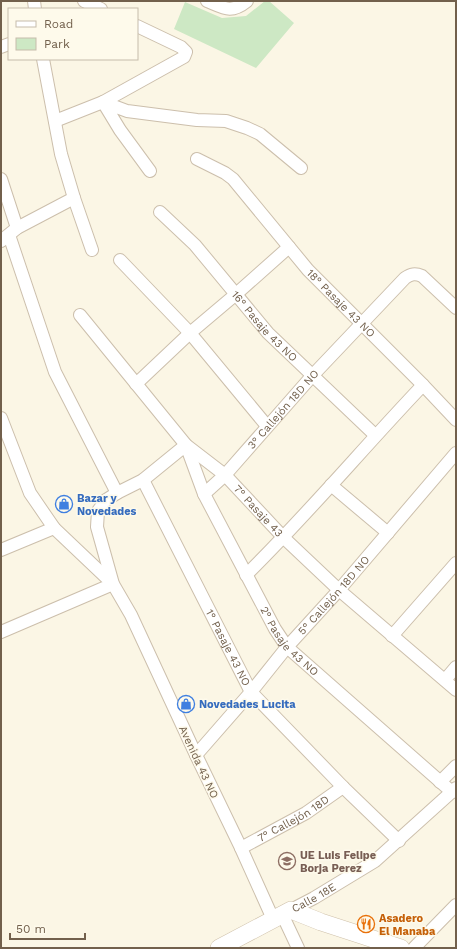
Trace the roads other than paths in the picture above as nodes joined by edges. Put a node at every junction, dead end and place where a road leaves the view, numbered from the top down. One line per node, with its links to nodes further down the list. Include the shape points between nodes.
1 (84, 1): 4 (street)
2 (207, 1): 3 (street, via 226,9 236,8)
3 (247, 1)
4 (99, 8)
5 (138, 26): 7 (street, via 181,47 186,52 184,57)
6 (43, 60): 8 (street)
7 (103, 102): 8 (street); 10 (street, via 127,111 226,121 247,128 260,134); 11 (street)
8 (55, 121): 13 (street, via 61,154)
9 (196, 159): 16 (street, 18° Pasaje 43 NO, via 233,179)
10 (301, 168)
11 (150, 171)
12 (1, 179): 15 (street)
13 (74, 198): 15 (street); 17 (street)
14 (160, 212): 19 (street, 16° Pasaje 43 NO, via 195,245)
15 (9, 235): 36 (street, via 55,372)
16 (289, 247): 19 (street); 22 (street, 18° Pasaje 43 NO, via 308,270)
17 (92, 250)
18 (120, 260): 23 (street)
19 (235, 295): 23 (street); 24 (street, 16° Pasaje 43 NO, via 268,333)
20 (456, 308): 22 (street, 3° Callejón 18D NO, via 416,273 405,278)
21 (80, 315): 25 (street, 7° Pasaje 43)
22 (362, 323): 24 (street, 3° Callejón 18D NO); 26 (street, 18° Pasaje 43 NO)
23 (190, 333): 25 (street); 29 (street)
24 (312, 376): 29 (street, 3° Callejón 18D NO); 30 (street, 16° Pasaje 43 NO)
25 (136, 384): 31 (street, 7° Pasaje 43)
26 (423, 385): 28 (street, 18° Pasaje 43 NO); 30 (street)
27 (1, 418): 38 (street, Avenida 43 NO, via 30,493)
28 (456, 420)
29 (267, 426): 33 (street, 3° Callejón 18D NO)
30 (375, 435): 35 (street)
31 (186, 445): 33 (street, 7° Pasaje 43); 34 (street, Avenida 43 NO); 37 (street, 2° Pasaje 43 NO)
32 (456, 453): 39 (street, 5° Callejón 18D NO)
33 (225, 475): 37 (street, 3° Callejón 18D NO); 40 (street, 7° Pasaje 43)
34 (143, 480): 36 (street, Avenida 43 NO); 52 (street, 1° Pasaje 43 NO)
35 (331, 485): 39 (street); 40 (street)
36 (117, 493): 44 (street, Avenida 43 NO, via 106,500 98,510 97,527)
37 (204, 494): 43 (street, 2° Pasaje 43 NO)
38 (54, 528): 41 (street); 44 (street, Avenida 43 NO)
39 (388, 533): 45 (street, 5° Callejón 18D NO)
40 (284, 538): 43 (street); 45 (street, 7° Pasaje 43)
41 (1, 550)
42 (456, 563): 47 (street)
43 (246, 575): 48 (street, 2° Pasaje 43 NO)
44 (113, 584): 46 (street); 53 (street, Avenida 43 NO, via 131,614)
45 (339, 590): 47 (street, 7° Pasaje 43); 48 (street, 5° Callejón 18D NO)
46 (1, 632)
47 (392, 636): 50 (street, 7° Pasaje 43)
48 (287, 647): 52 (street, 5° Callejón 18D NO); 55 (street, 2° Pasaje 43 NO)
49 (456, 667): 50 (street)
50 (445, 680): 51 (street, 7° Pasaje 43)
51 (456, 690)
52 (251, 692): 53 (street, 5° Callejón 18D NO); 56 (street, 1° Pasaje 43 NO)
53 (196, 755): 59 (street, Avenida 43 NO)
54 (456, 766): 55 (street)
55 (440, 782): 57 (street, 2° Pasaje 43 NO)
56 (343, 787): 58 (street, 1° Pasaje 43 NO); 59 (street, 7° Callejón 18D, via 306,813)
57 (454, 790): 58 (street, Calle 18E)
58 (399, 841): 61 (street, Calle 18E, via 375,861)
59 (241, 848): 61 (street, Avenida 43 NO)
60 (456, 905): 65 (street)
61 (282, 914): 62 (street, Calle 18E); 63 (street, Avenida 43 NO); 64 (street, via 321,922)
62 (219, 948)
63 (298, 948)
64 (401, 948)
65 (414, 948)

